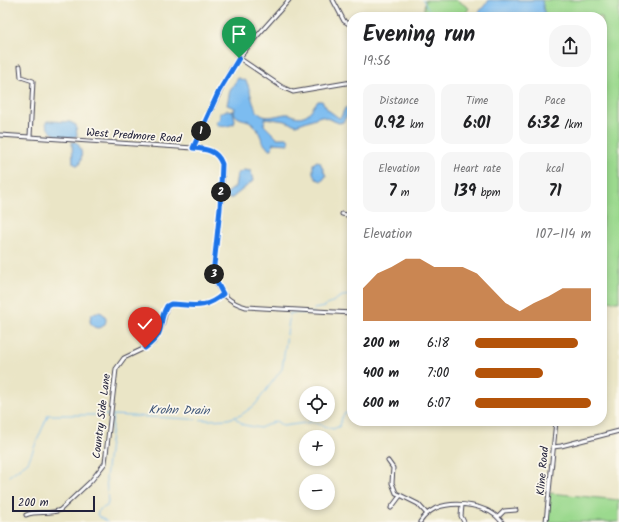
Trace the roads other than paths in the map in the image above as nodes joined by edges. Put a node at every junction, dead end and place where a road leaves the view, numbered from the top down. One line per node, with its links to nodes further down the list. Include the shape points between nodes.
1 (289, 0): 4 (street, via 275,13)
2 (333, 0): 3 (street)
3 (347, 24)
4 (239, 58): 6 (street, via 293,92); 9 (street, via 219,91)
5 (20, 66): 8 (street, via 21,77 32,80)
6 (347, 83)
7 (0, 135): 8 (street, West Predmore Road)
8 (30, 136): 9 (street, West Predmore Road)
9 (193, 148): 12 (street, West Predmore Road, via 213,152 222,164 214,277)
10 (342, 214): 11 (street)
11 (347, 215)
12 (223, 294): 13 (street, via 231,301 246,307); 23 (street, Country Side Lane, via 204,306 167,306 162,326 154,342 124,358 116,369 107,454 103,467 60,510 52,514 32,512)
13 (347, 313)
14 (555, 426): 16 (street, Kline Road)
15 (619, 431): 16 (street)
16 (553, 447): 28 (street, Kline Road)
17 (388, 461): 18 (street, via 393,468 392,483)
18 (400, 496): 20 (street); 22 (street, via 418,504)
19 (462, 505): 22 (street, via 442,506); 24 (street, via 481,508); 26 (street, via 461,516)
20 (391, 508)
21 (516, 510): 24 (street, via 504,511)
22 (427, 514): 25 (street)
23 (26, 515)
24 (498, 516): 27 (street)
25 (420, 522)
26 (464, 522)
27 (502, 522)
28 (546, 522)

